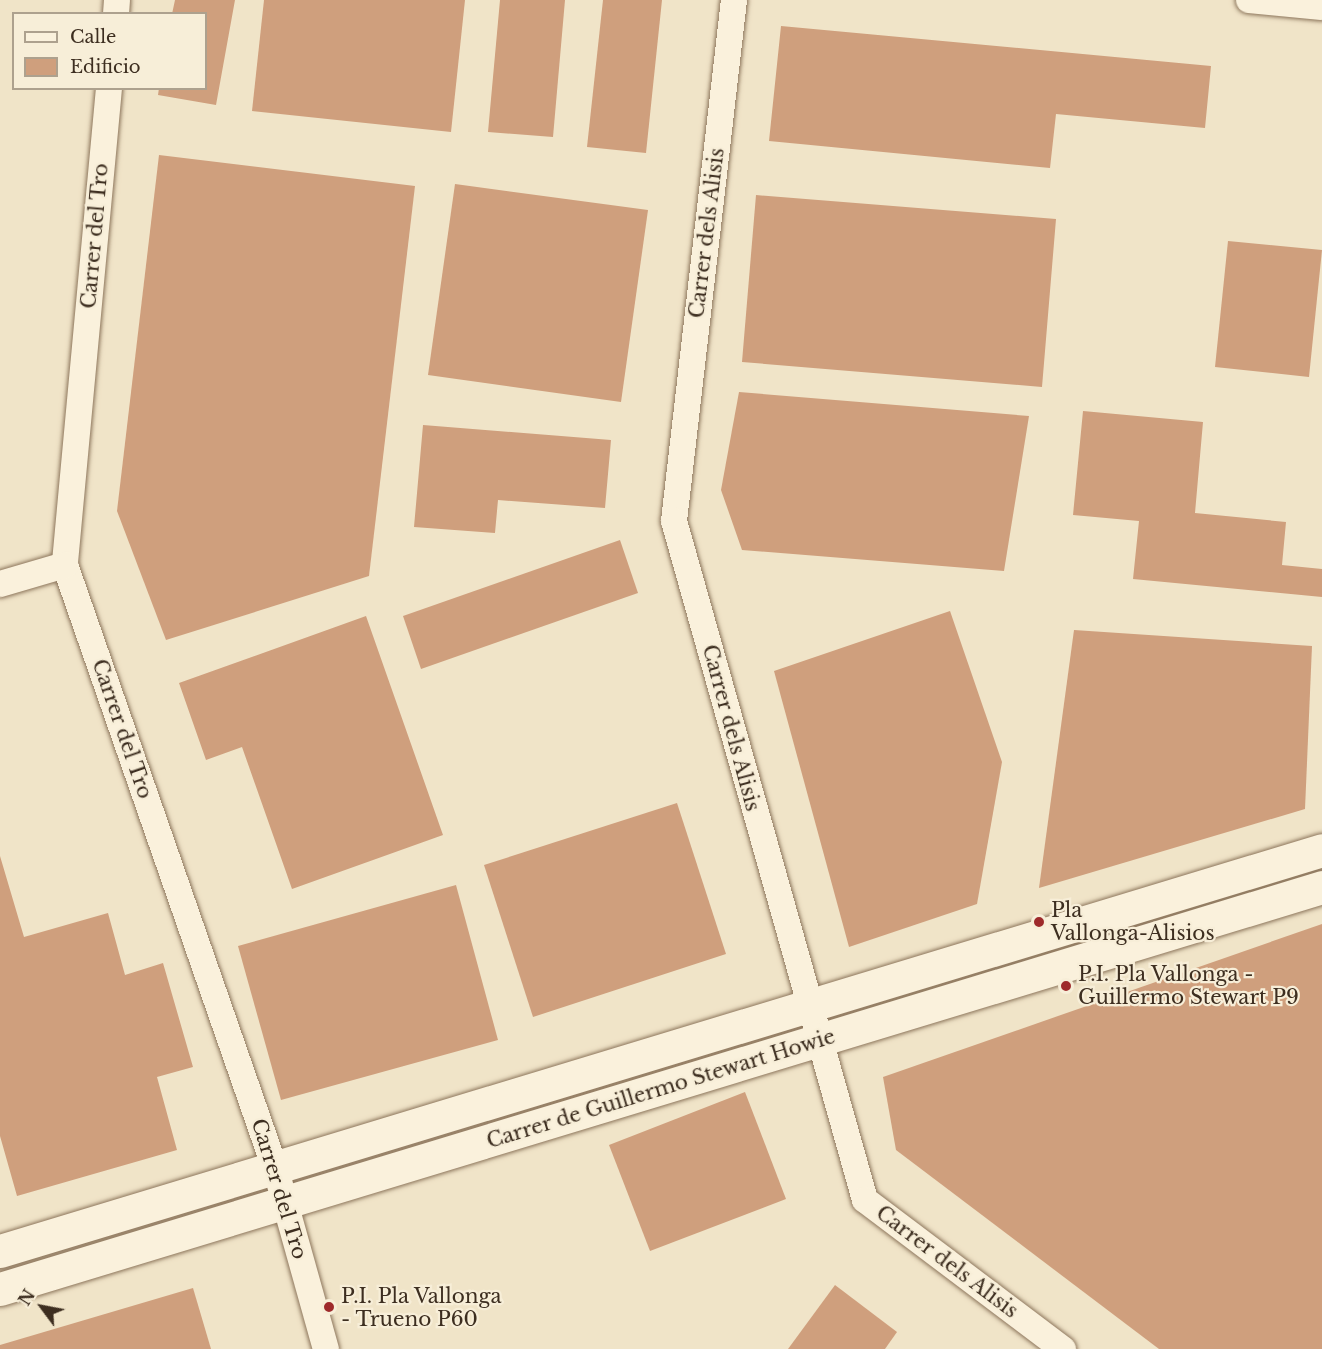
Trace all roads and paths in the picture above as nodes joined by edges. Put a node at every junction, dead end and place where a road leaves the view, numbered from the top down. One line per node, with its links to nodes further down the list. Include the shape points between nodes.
1 (734, 0): 9 (street, Carrer dels Alisis, via 674,521)
2 (1249, 0): 3 (street)
3 (1322, 7)
4 (109, 90): 5 (street, Carrer del Tro)
5 (64, 565): 6 (street); 11 (street, Carrer del Tro)
6 (0, 584)
7 (1322, 850): 9 (street, Carrer de Guillermo Stewart Howie)
8 (1322, 887): 10 (street, Carrer de Guillermo Stewart Howie)
9 (808, 1007): 10 (street, Carrer dels Alisis); 11 (street, Carrer de Guillermo Stewart Howie)
10 (818, 1041): 12 (street, Carrer de Guillermo Stewart Howie); 16 (street, Carrer dels Alisis, via 865,1200)
11 (275, 1167): 12 (street, Carrer del Tro); 13 (street, Carrer de Guillermo Stewart Howie)
12 (285, 1203): 14 (street, Carrer de Guillermo Stewart Howie); 15 (street, Carrer del Tro)
13 (0, 1251)
14 (0, 1289)
15 (326, 1349)
16 (1063, 1349)

